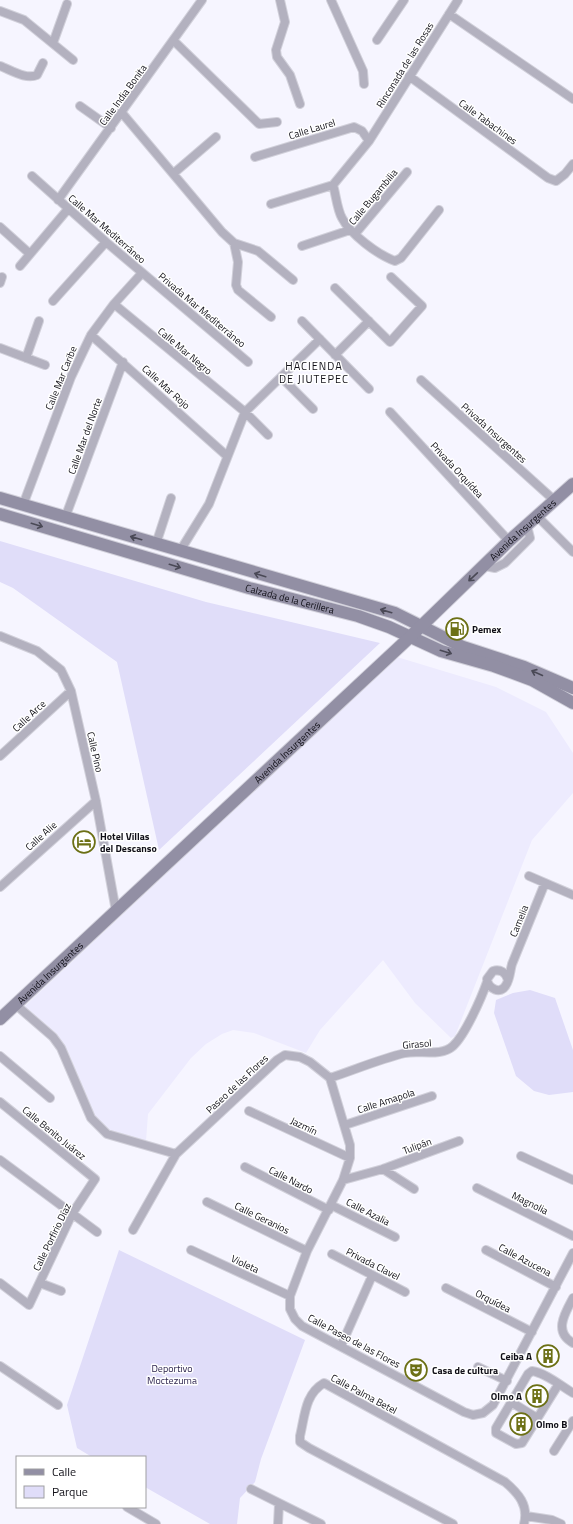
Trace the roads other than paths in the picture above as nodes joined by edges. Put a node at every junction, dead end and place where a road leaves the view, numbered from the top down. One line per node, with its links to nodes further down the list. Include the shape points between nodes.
1 (202, 0): 10 (street, Calle India Bonita)
2 (280, 0): 18 (street, via 285,22 276,50 277,57 290,75)
3 (331, 0): 16 (street, via 363,71)
4 (404, 0): 9 (street)
5 (458, 0): 8 (street, Rinconada de las Rosas)
6 (67, 4): 11 (street)
7 (0, 11): 11 (street, via 24,20)
8 (449, 14): 15 (street, Rinconada de las Rosas); 17 (street)
9 (377, 40)
10 (174, 42): 20 (street, Calle India Bonita); 21 (street, via 259,124)
11 (53, 43): 12 (street)
12 (73, 60)
13 (43, 63): 14 (street, via 37,75 33,77)
14 (0, 66)
15 (409, 76): 24 (street, Rinconada de las Rosas); 26 (street, Calle Tabachines, via 548,178 556,181)
16 (364, 84)
17 (573, 98)
18 (300, 104)
19 (80, 106): 22 (street)
20 (122, 113): 22 (street, Calle India Bonita); 28 (street)
21 (277, 122)
22 (110, 128): 31 (street, Calle India Bonita)
23 (216, 137): 28 (street)
24 (369, 141): 25 (street, Calle Laurel, via 362,131 354,127); 30 (street, Rinconada de las Rosas)
25 (255, 157)
26 (573, 164)
27 (407, 172): 36 (street, Calle Bugambilia)
28 (174, 173): 38 (street)
29 (32, 176): 31 (street)
30 (333, 185): 32 (street); 36 (street, via 341,218)
31 (58, 200): 33 (street, Calle Mar Mediterráneo)
32 (271, 204)
33 (68, 209): 37 (street, Calle Mar Mediterráneo); 40 (street)
34 (439, 210): 36 (street, via 402,258 395,261 384,258)
35 (0, 227): 40 (street)
36 (352, 232): 39 (street, Calle Bugambilia)
37 (106, 242): 42 (street, Calle Mar Mediterráneo); 46 (street)
38 (234, 243): 44 (street, via 258,251); 48 (street, via 238,262 238,290)
39 (302, 246)
40 (30, 254): 41 (street)
41 (20, 266)
42 (142, 273): 47 (street, Calle Mar Caribe); 58 (street, Privada Mar Mediterráneo)
43 (390, 277): 51 (street, via 422,306 390,342)
44 (293, 280)
45 (335, 288): 51 (street)
46 (53, 301)
47 (114, 304): 52 (street, Calle Mar Caribe); 64 (street, Calle Mar Negro)
48 (271, 317)
49 (39, 321): 56 (street)
50 (302, 321): 53 (street)
51 (369, 321): 55 (street)
52 (90, 335): 57 (street, Calle Mar Rojo); 72 (street, Calle Mar Caribe, via 71,377)
53 (320, 339): 55 (street); 60 (street)
54 (0, 348): 56 (street)
55 (335, 355): 62 (street)
56 (26, 358): 59 (street)
57 (123, 362): 67 (street, Calle Mar Rojo); 75 (street, Calle Mar del Norte)
58 (248, 362)
59 (45, 365)
60 (281, 377): 63 (street); 64 (street)
61 (421, 380): 71 (street, Privada Insurgentes)
62 (369, 389)
63 (313, 409)
64 (245, 412): 66 (street, Calle Mar Negro); 67 (street)
65 (390, 412): 77 (street, Privada Orquídea)
66 (268, 435)
67 (227, 456): 79 (street, via 209,504)
68 (573, 484): 71 (street, Avenida Insurgentes)
69 (0, 498): 72 (street, Calzada de la Cerillera)
70 (171, 498): 78 (street)
71 (554, 500): 74 (street, Avenida Insurgentes)
72 (23, 505): 75 (street, Calzada de la Cerillera)
73 (0, 514): 84 (street, Calzada de la Cerillera, one-way to 84, via 249,588 358,616)
74 (538, 516): 76 (street, Avenida Insurgentes); 80 (street)
75 (65, 518): 78 (street, Calzada de la Cerillera, one-way to 75)
76 (527, 526): 77 (street, Avenida Insurgentes); 81 (street, via 530,538 505,563 495,568)
77 (509, 541): 81 (street, Avenida Insurgentes)
78 (156, 544): 79 (street, Calzada de la Cerillera)
79 (180, 551): 82 (street, Calzada de la Cerillera, one-way to 79, via 394,613)
80 (573, 552)
81 (485, 566): 82 (street, Avenida Insurgentes, one-way to 82)
82 (422, 625): 84 (street, Avenida Insurgentes); 85 (street, Calzada de la Cerillera, one-way to 82, via 524,667 463,647)
83 (0, 636): 86 (street, Calle Pino, via 37,651 61,670)
84 (410, 637): 87 (street, Calzada de la Cerillera, one-way to 87, via 441,651 532,680); 94 (street, Avenida Insurgentes)
85 (573, 688)
86 (71, 691): 88 (street, Calle Arce); 89 (street, Calle Pino)
87 (573, 703)
88 (0, 756)
89 (96, 800): 92 (street, Calle Alie); 94 (street, Calle Pino)
90 (529, 876): 91 (street)
91 (545, 883): 93 (street); 95 (street, Camelia)
92 (0, 887)
93 (573, 895)
94 (116, 911): 101 (street, Avenida Insurgentes)
95 (512, 966): 96 (street); 97 (street, Camelia)
96 (502, 971): 97 (street); 98 (street, via 493,971 488,976)
97 (508, 980): 99 (street, via 503,989)
98 (488, 982): 99 (street); 100 (street, Girasol)
99 (494, 990): 100 (street)
100 (481, 998): 104 (street, Girasol, via 452,1047 442,1052 406,1053)
101 (16, 1005): 102 (street, Avenida Insurgentes); 111 (street, via 53,1037 61,1048 91,1118 99,1128 107,1134)
102 (0, 1019)
103 (0, 1056): 106 (street)
104 (330, 1078): 109 (street); 111 (street, Paseo de las Flores, via 310,1062 300,1057 285,1055)
105 (432, 1096): 109 (street, Calle Amapola)
106 (50, 1098)
107 (0, 1102): 117 (street, Calle Benito Juárez)
108 (249, 1111): 113 (street, Jazmín)
109 (345, 1125): 113 (street)
110 (459, 1141): 116 (street, Tulipán)
111 (176, 1154): 125 (street)
112 (521, 1156): 119 (street)
113 (350, 1158): 118 (street)
114 (0, 1160): 124 (street)
115 (245, 1167): 123 (street, Calle Nardo)
116 (383, 1169): 118 (street, Tulipán); 121 (street)
117 (95, 1179): 124 (street, Calle Porfirio Díaz)
118 (343, 1180): 123 (street)
119 (573, 1180)
120 (477, 1188): 127 (street, Magnolia)
121 (414, 1189)
122 (207, 1202): 131 (street, Calle Geranios)
123 (330, 1207): 128 (street, Calle Azalia); 131 (street)
124 (72, 1214): 126 (street); 136 (street, Calle Porfirio Díaz)
125 (133, 1230)
126 (97, 1232)
127 (573, 1236)
128 (395, 1237)
129 (191, 1250): 141 (street, Violeta)
130 (486, 1250): 137 (street, Calle Azucena)
131 (307, 1252): 141 (street)
132 (573, 1253): 137 (street, Calle Paseo de las Flores)
133 (332, 1254): 134 (street, Privada Clavel)
134 (372, 1276): 140 (street, Privada Clavel); 145 (street)
135 (0, 1283): 136 (street, Calle Porfirio Díaz, via 29,1305)
136 (40, 1283): 139 (street)
137 (556, 1287): 143 (street, Calle Paseo de las Flores)
138 (446, 1288): 143 (street, Orquídea)
139 (61, 1291)
140 (406, 1292)
141 (290, 1296): 145 (street, Calle Paseo de las Flores, via 290,1309 302,1326)
142 (573, 1298): 144 (street, via 564,1313 561,1325 563,1334)
143 (532, 1332): 148 (street, Calle Paseo de las Flores)
144 (573, 1343)
145 (341, 1346): 148 (street, Calle Paseo de las Flores, via 464,1412 473,1414 483,1413 493,1405)
146 (0, 1366): 152 (street)
147 (478, 1367): 148 (street)
148 (507, 1381)
149 (558, 1385): 150 (street); 151 (street, via 532,1371); 153 (street)
150 (573, 1394)
151 (511, 1402): 153 (street); 153 (street, via 496,1428 499,1435 516,1444 522,1443)
152 (58, 1405)
153 (538, 1418)
154 (573, 1421): 155 (street)
155 (554, 1451)
156 (251, 1489): 157 (street)
157 (279, 1504): 162 (street); 163 (street)
158 (128, 1508): 160 (street)
159 (525, 1520): 164 (street, Calle Palma Betel, via 525,1508 518,1493 505,1482 324,1383 314,1389 310,1395 300,1442); 165 (street, via 552,1520)
160 (145, 1521): 161 (street)
161 (156, 1524)
162 (278, 1524)
163 (320, 1524)
164 (452, 1524)
165 (561, 1524)

